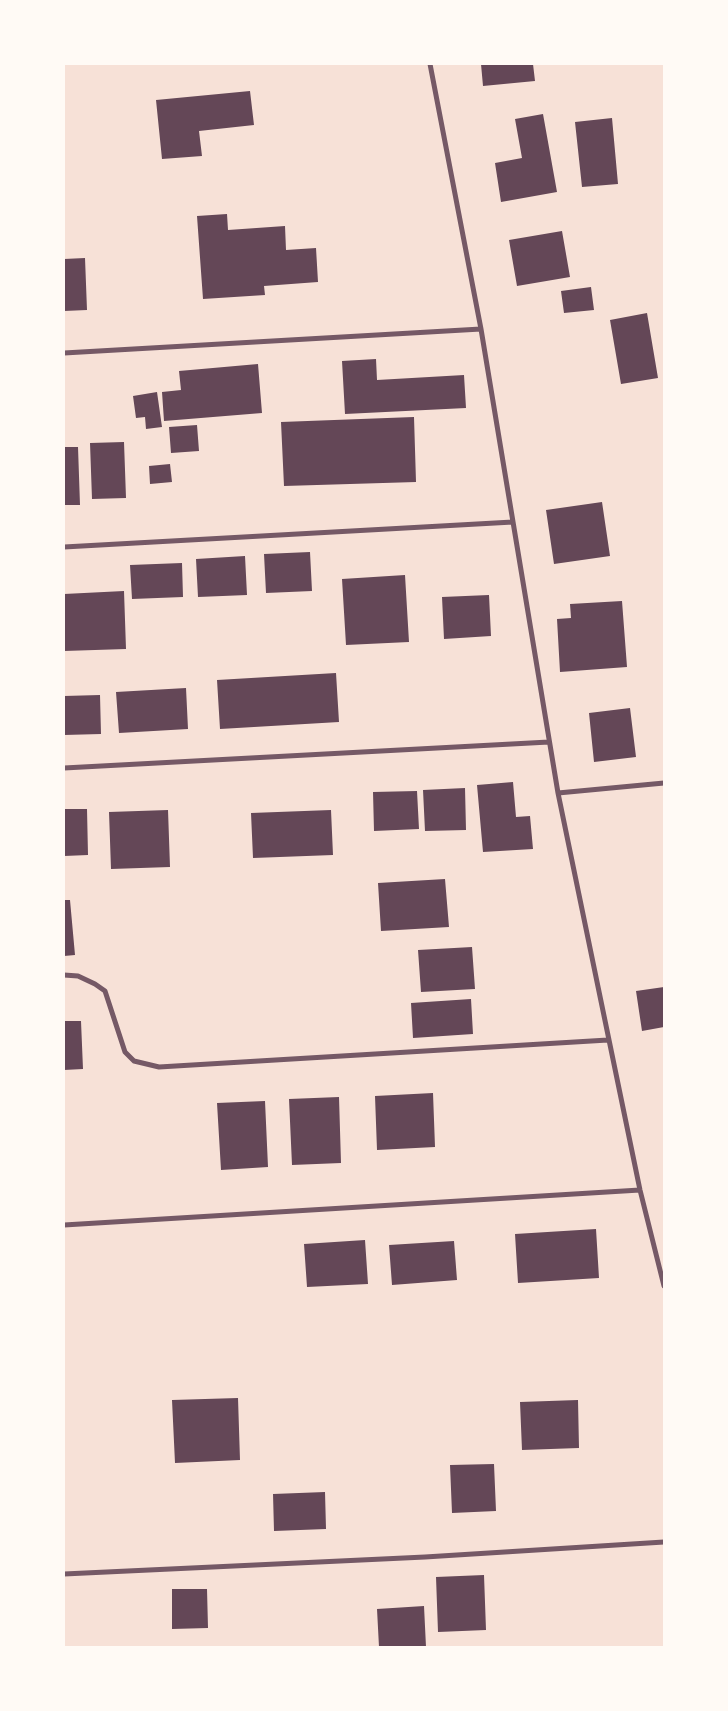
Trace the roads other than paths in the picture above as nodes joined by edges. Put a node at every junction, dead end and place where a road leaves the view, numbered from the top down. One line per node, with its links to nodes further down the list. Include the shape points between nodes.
1 (430, 64): 2 (street)
2 (481, 329): 3 (street); 4 (street)
3 (64, 353)
4 (513, 522): 5 (street); 6 (street)
5 (64, 547)
6 (549, 742): 7 (street); 9 (street)
7 (64, 768)
8 (664, 783): 9 (street)
9 (558, 793): 11 (street)
10 (64, 975): 11 (street, via 78,976 105,991 124,1052 134,1061 159,1067)
11 (608, 1040): 12 (street)
12 (640, 1190): 13 (street); 14 (street)
13 (64, 1225)
14 (664, 1286)
15 (664, 1542): 16 (street)
16 (64, 1574)

